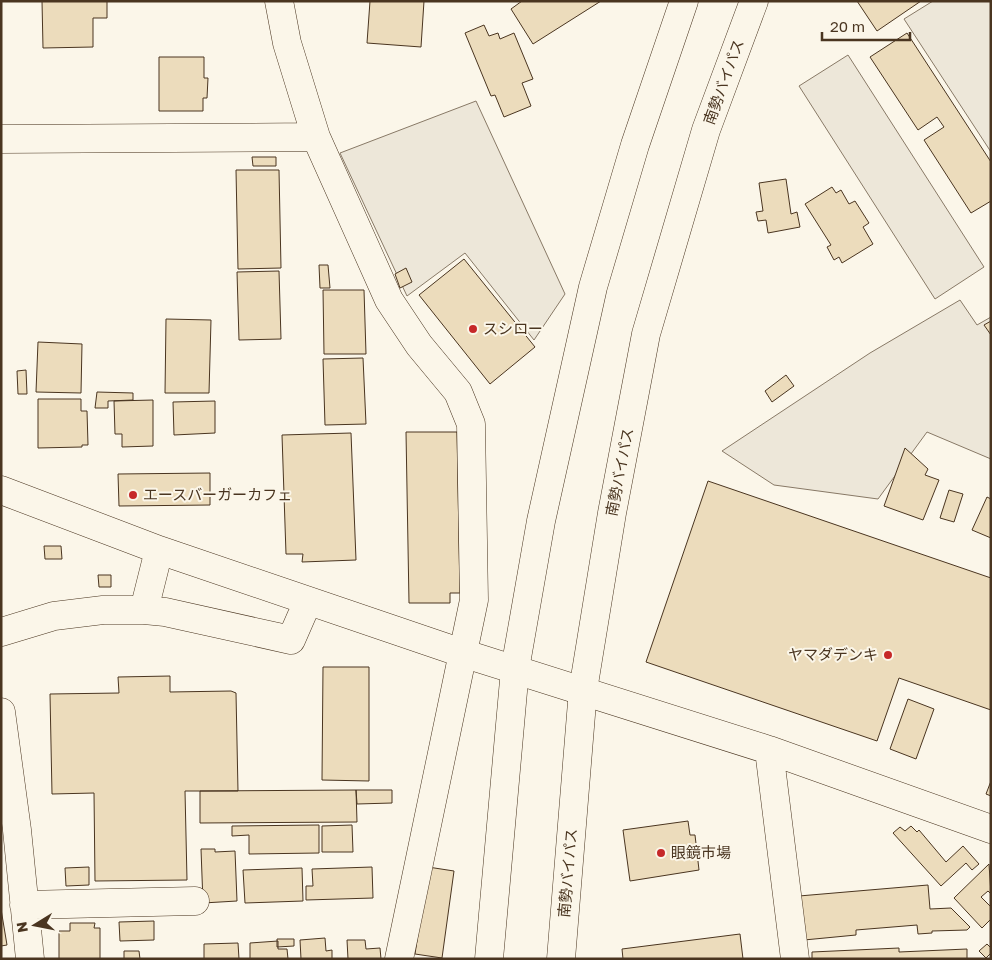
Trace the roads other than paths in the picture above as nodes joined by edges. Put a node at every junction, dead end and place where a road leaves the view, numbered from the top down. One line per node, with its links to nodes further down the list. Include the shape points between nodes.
1 (279, 1): 4 (main road, via 287,43)
2 (684, 1): 12 (main road, via 635,145 593,287 542,521)
3 (754, 1): 13 (main road, 南勢バイパス, via 706,130 646,334)
4 (316, 137): 5 (main road); 11 (main road, via 389,300 418,345 458,392 471,424 474,600)
5 (1, 139)
6 (1, 490): 7 (main road)
7 (159, 550): 8 (main road); 9 (main road)
8 (308, 601): 9 (main road, via 291,640); 11 (main road)
9 (144, 610): 10 (main road, via 103,610 54,616)
10 (1, 632)
11 (462, 653): 12 (main road); 20 (main road)
12 (516, 669): 13 (main road); 21 (main road)
13 (583, 690): 15 (main road); 22 (main road, 南勢バイパス)
14 (1, 712): 18 (main road)
15 (769, 750): 16 (main road); 23 (main road)
16 (991, 829)
17 (195, 900): 18 (main road)
18 (24, 905): 19 (main road)
19 (28, 958)
20 (399, 959)
21 (490, 959)
22 (561, 959)
23 (795, 959)

